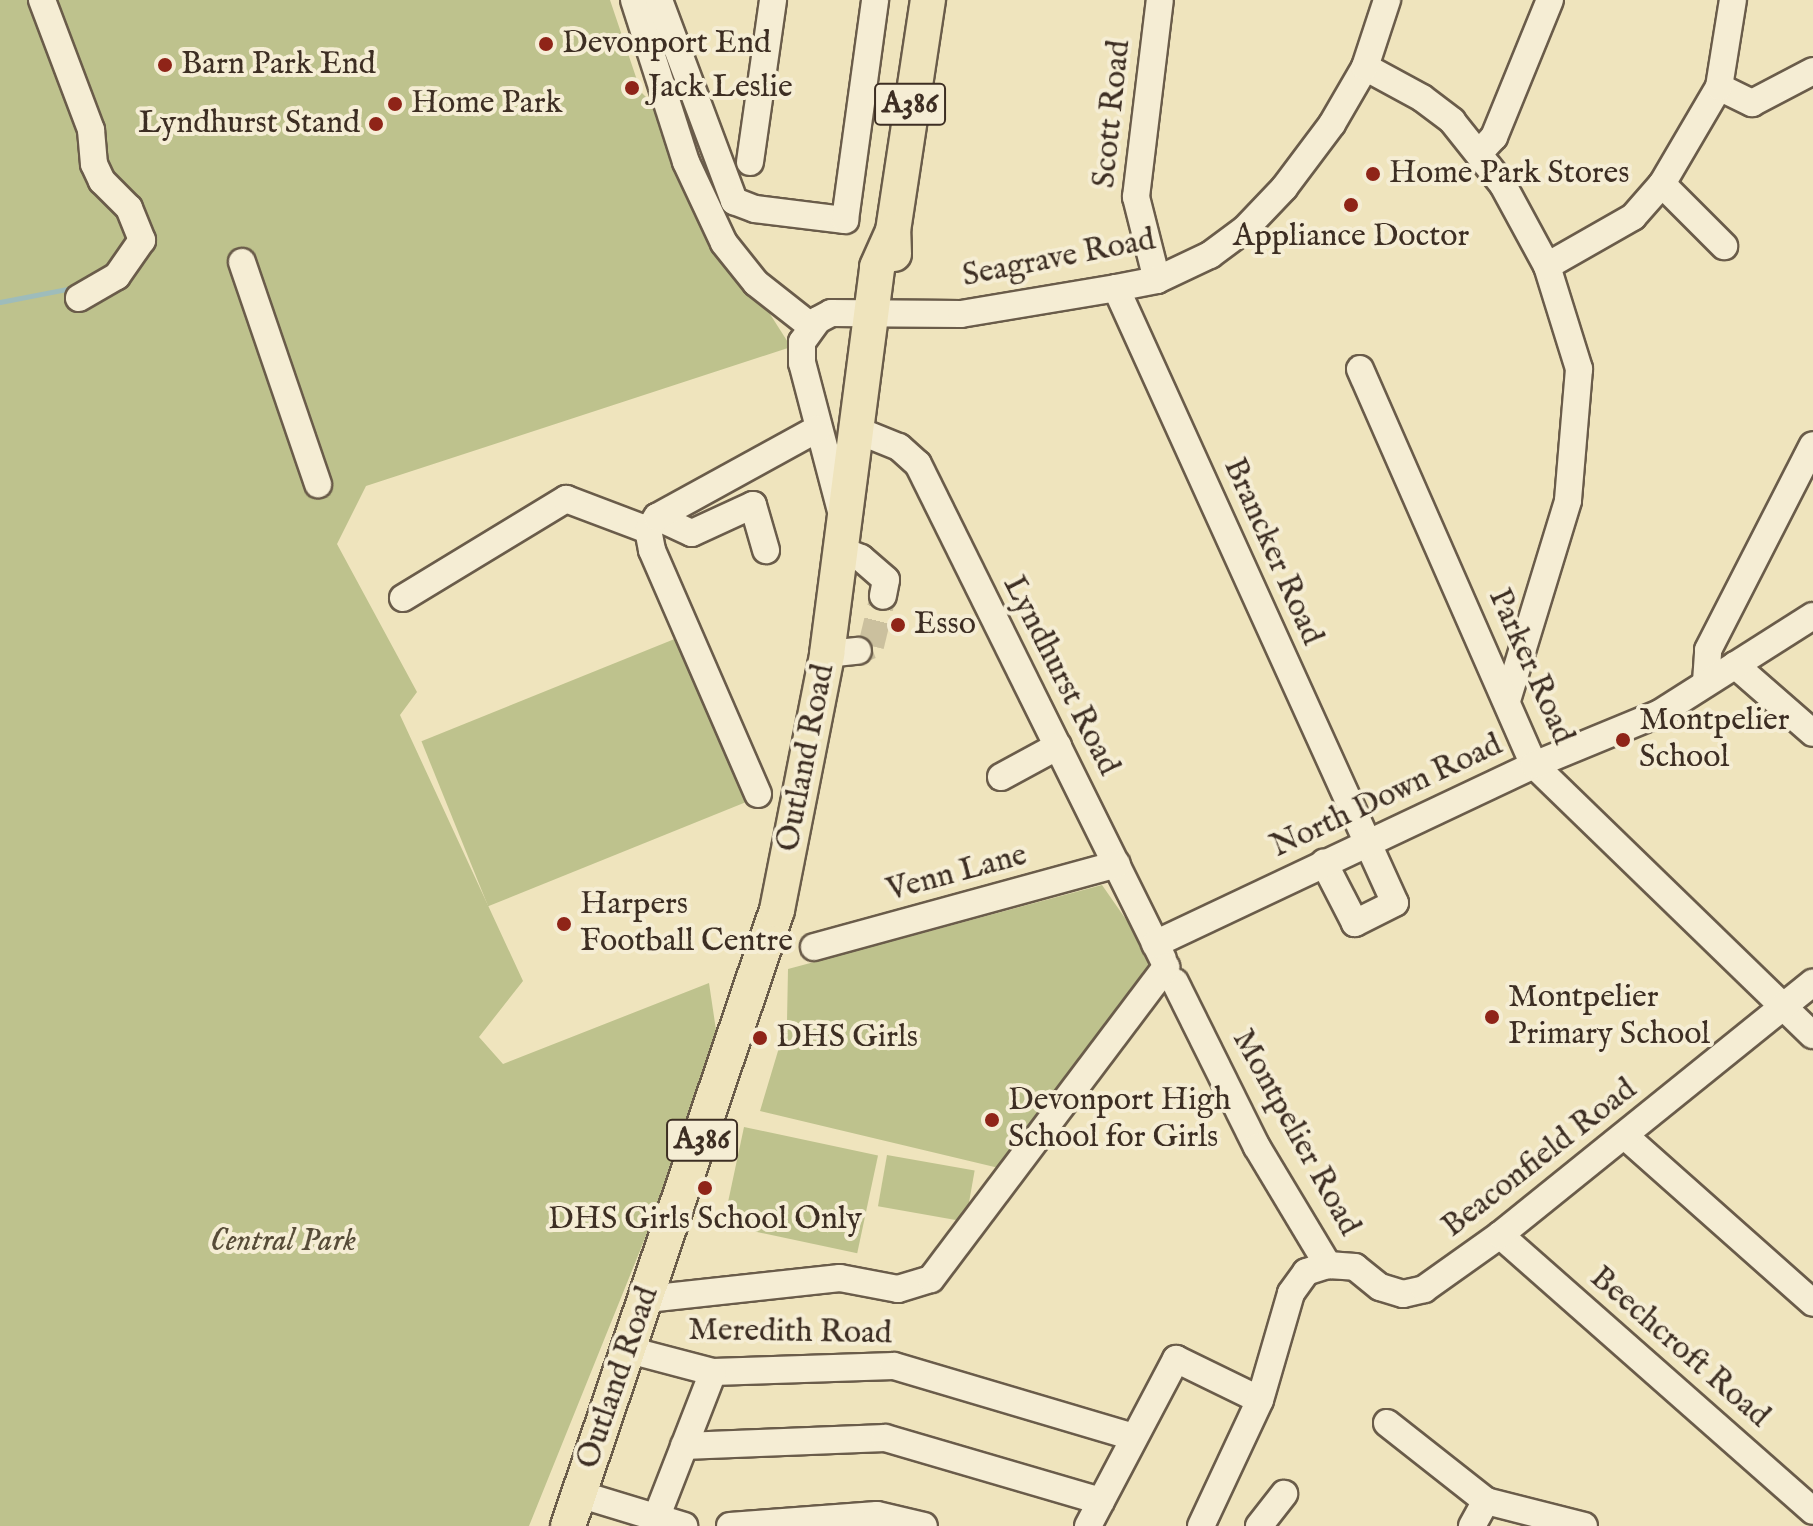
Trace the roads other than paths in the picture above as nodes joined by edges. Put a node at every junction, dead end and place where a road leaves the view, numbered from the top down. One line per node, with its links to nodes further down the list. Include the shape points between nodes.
1 (42, 0): 24 (street, via 91,130 94,164 102,181 129,208 142,240 117,276)
2 (634, 0): 26 (street, via 686,162 724,243 756,283)
3 (659, 0): 5 (street, via 734,201 755,209 845,220)
4 (773, 0): 17 (street)
5 (875, 0)
6 (921, 0): 12 (main road, Outland Road / A386)
7 (928, 0): 12 (main road, Outland Road / A386)
8 (1160, 0): 22 (street, Scott Road, via 1136,197)
9 (1387, 0): 13 (street, Seagrave Road)
10 (1550, 0): 16 (street, via 1494,137)
11 (1733, 0): 15 (street)
12 (919, 41): 25 (main road, Outland Road / A386, via 893,231 896,270)
13 (1365, 67): 16 (street, via 1422,98); 22 (street, Seagrave Road, via 1332,124 1245,229 1210,255)
14 (1813, 71): 15 (street, via 1752,103)
15 (1719, 87): 18 (street)
16 (1479, 153): 21 (street)
17 (750, 162)
18 (1662, 184): 19 (street); 21 (street, via 1633,217)
19 (1724, 246)
20 (242, 262): 31 (street)
21 (1547, 266): 41 (street, via 1579,369 1578,423 1568,501)
22 (1157, 280): 23 (street, Seagrave Road)
23 (1116, 288): 25 (street, Seagrave Road, via 961,314); 47 (street, Brancker Road)
24 (79, 298)
25 (879, 317): 26 (street, Seagrave Road, via 831,313); 29 (main road, Outland Road / A386); 32 (main road, Outland Road, via 852,432)
26 (812, 327): 28 (street, via 802,342 802,363)
27 (1360, 369): 41 (street, Parker Road)
28 (817, 429): 33 (street); 34 (street)
29 (869, 435): 32 (main road, Outland Road / A386); 43 (street, Lyndhurst Road, via 899,447 918,464)
30 (1813, 445): 40 (street, via 1708,650)
31 (318, 484)
32 (851, 485): 34 (main road, Outland Road / A386)
33 (653, 524): 35 (street, via 692,533 753,505); 37 (street, via 566,499); 46 (street, via 652,550)
34 (844, 538): 36 (street, via 886,580); 58 (main road, Outland Road / A386, via 843,653 777,910)
35 (766, 550)
36 (883, 596)
37 (403, 598)
38 (1813, 616): 39 (street, North Down Road)
39 (1735, 665): 40 (street, North Down Road); 42 (street)
40 (1706, 682): 44 (street, North Down Road, via 1660,713)
41 (1507, 700): 44 (street, Parker Road)
42 (1813, 733)
43 (1058, 746): 45 (street); 49 (street, Lyndhurst Road)
44 (1534, 765): 47 (street, North Down Road); 53 (street, Parker Road)
45 (1001, 777)
46 (758, 794)
47 (1366, 843): 48 (street, North Down Road); 48 (street, Brancker Road, via 1395,903 1355,923)
48 (1324, 863): 51 (street, North Down Road)
49 (1117, 864): 50 (street, Venn Lane); 51 (street, Lyndhurst Road)
50 (814, 947)
51 (1166, 966): 57 (street, Montpelier Road, via 1257,1147); 58 (street, via 931,1279 898,1289 840,1278)
52 (1813, 982): 53 (street, Beaconfield Road)
53 (1782, 1007): 54 (street, Parker Road); 55 (street, Beaconfield Road)
54 (1813, 1035)
55 (1625, 1136): 56 (street, Beaconfield Road); 59 (street)
56 (1500, 1235): 57 (street, Beaconfield Road, via 1432,1284 1403,1294 1380,1287 1355,1267); 70 (street, Beechcroft Road)
57 (1328, 1265): 62 (street, Montpelier Road, via 1306,1272 1291,1293)
58 (647, 1299): 60 (main road, Outland Road / A386)
59 (1813, 1303)
60 (629, 1350): 61 (street, Meredith Road, via 688,1370); 66 (main road, Outland Road / A386)
61 (713, 1372): 64 (street, Meredith Road, via 894,1366); 65 (street)
62 (1260, 1400): 64 (street, via 1176,1359); 77 (street, Montpelier Road)
63 (1387, 1423): 69 (street)
64 (1134, 1437): 68 (street)
65 (684, 1446): 68 (street, via 885,1438); 71 (street)
66 (579, 1494): 71 (street); 72 (main road, Outland Road / A386)
67 (1284, 1494): 78 (street)
68 (1101, 1501): 76 (street)
69 (1486, 1501): 79 (street); 80 (street)
70 (1813, 1511)
71 (654, 1522): 73 (street)
72 (568, 1526)
73 (684, 1526)
74 (730, 1526): 75 (street, via 877,1515)
75 (924, 1526)
76 (1088, 1526)
77 (1201, 1526)
78 (1259, 1526)
79 (1472, 1526)
80 (1584, 1526)

